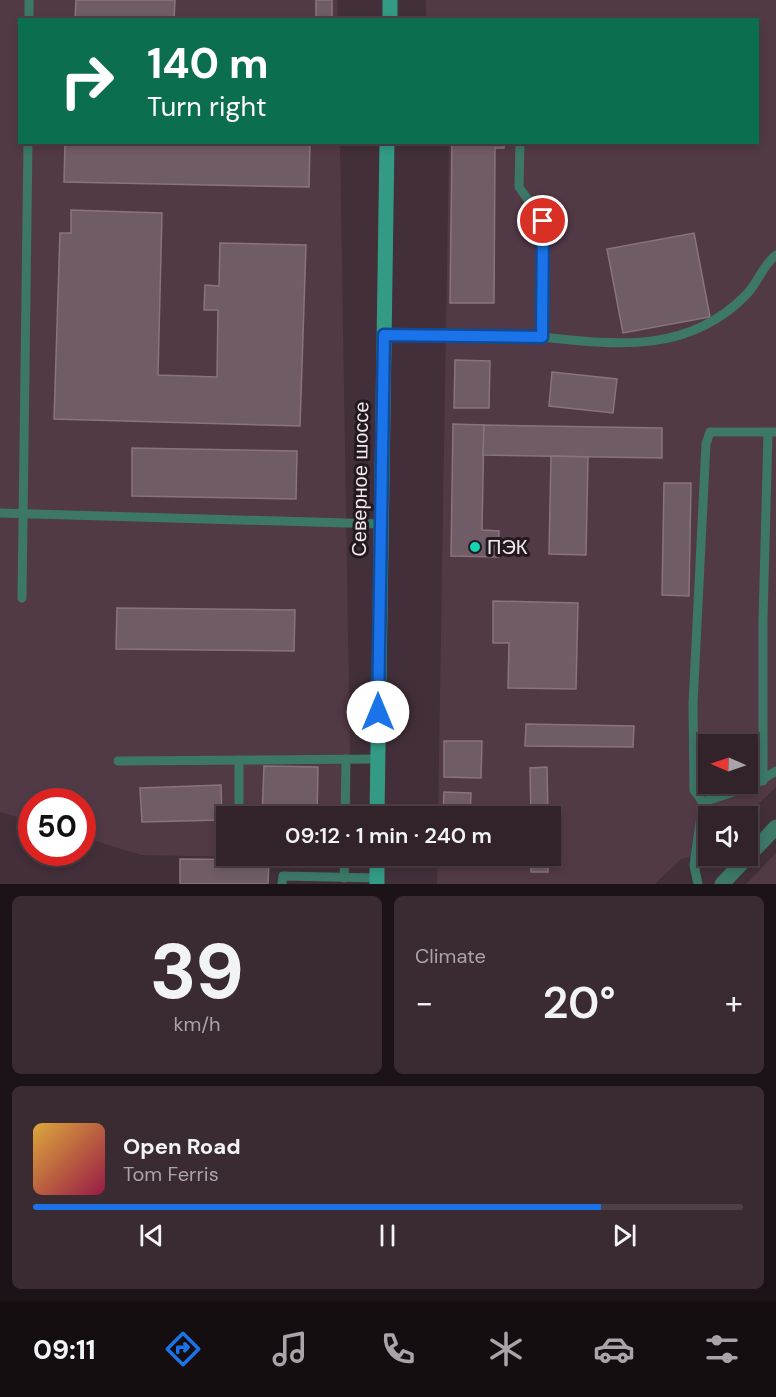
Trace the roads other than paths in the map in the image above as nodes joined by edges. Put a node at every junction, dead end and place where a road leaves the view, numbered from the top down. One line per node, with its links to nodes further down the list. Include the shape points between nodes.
1 (29, 0): 3 (lane)
2 (390, 0): 4 (main road)
3 (29, 18)
4 (390, 18)
5 (28, 144): 13 (lane)
6 (387, 144): 9 (main road, Северное шоссе)
7 (520, 144): 10 (lane, via 519,187 543,221)
8 (776, 255): 10 (lane, via 747,294 713,322 649,343 614,345)
9 (384, 335): 10 (lane); 14 (main road, Северное шоссе)
10 (542, 337)
11 (772, 432): 21 (lane, via 763,620); 22 (lane, via 710,432 706,444 693,704 694,790)
12 (0, 513): 13 (lane)
13 (24, 513): 14 (lane); 15 (lane)
14 (380, 524): 17 (main road, Северное шоссе)
15 (22, 598)
16 (346, 759): 17 (lane); 18 (lane); 24 (lane)
17 (378, 759): 25 (main road, Северное шоссе)
18 (238, 760): 19 (lane); 23 (lane)
19 (118, 761)
20 (776, 771): 21 (lane)
21 (763, 781): 22 (lane)
22 (703, 802): 31 (lane, via 694,866)
23 (239, 806)
24 (345, 806)
25 (377, 806)
26 (776, 827): 32 (street)
27 (345, 866): 28 (lane)
28 (344, 878): 29 (lane); 30 (lane, via 283,876)
29 (377, 881)
30 (282, 884)
31 (698, 884)
32 (722, 884)

